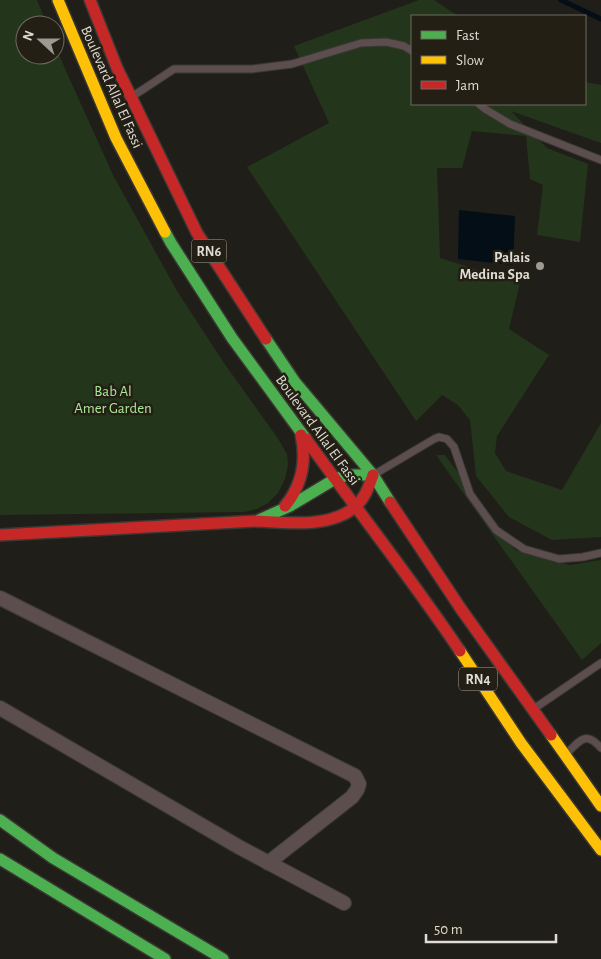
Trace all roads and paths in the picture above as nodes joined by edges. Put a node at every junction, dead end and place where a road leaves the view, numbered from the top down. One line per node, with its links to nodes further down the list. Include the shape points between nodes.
1 (58, 0): 7 (main road, Boulevard Allal El Fassi / RN6, via 116,138 171,243 232,338)
2 (90, 0): 4 (main road, Boulevard Allal El Fassi / RN6)
3 (411, 50): 4 (lane, via 386,42 361,43 292,64 252,69 174,69)
4 (131, 97): 8 (main road, Boulevard Allal El Fassi / RN6, via 197,232 258,328 295,382)
5 (480, 105): 6 (lane, via 510,124)
6 (601, 160)
7 (299, 430): 9 (main road, Boulevard Allal El Fassi / RN6); 11 (main road, via 305,459 302,476 290,500)
8 (372, 475): 9 (main road, via 348,475); 10 (main road, via 364,497); 14 (lane, via 434,439 447,439 454,448 470,494 496,530 524,549 559,559); 18 (main road, Boulevard Allal El Fassi / RN4)
9 (335, 479): 10 (main road, Boulevard Allal El Fassi / RN4); 11 (main road)
10 (355, 507): 12 (main road, via 345,515 308,522); 23 (main road, Boulevard Allal El Fassi / RN4, via 449,635 521,743)
11 (280, 511): 12 (main road)
12 (258, 520): 13 (main road)
13 (0, 535)
14 (601, 553)
15 (0, 598): 25 (street, via 355,776 359,784 352,797)
16 (601, 664): 18 (lane)
17 (0, 708): 25 (street)
18 (532, 710): 20 (main road, Boulevard Allal El Fassi / RN4)
19 (601, 748): 20 (lane, via 588,738)
20 (565, 755): 21 (main road, Boulevard Allal El Fassi / RN4)
21 (601, 806)
22 (0, 820): 28 (main road, via 61,863)
23 (601, 850)
24 (0, 859): 27 (main road)
25 (268, 863): 26 (street)
26 (344, 903)
27 (165, 959)
28 (223, 959)

